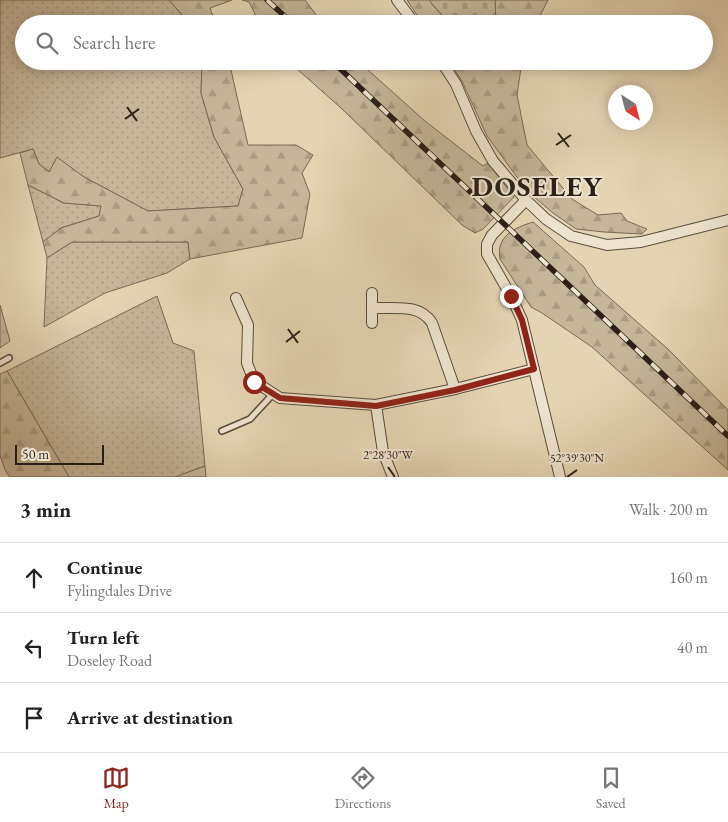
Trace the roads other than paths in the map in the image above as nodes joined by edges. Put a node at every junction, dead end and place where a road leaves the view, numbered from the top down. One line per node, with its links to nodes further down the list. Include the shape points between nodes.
1 (396, 0): 2 (street)
2 (408, 15)
3 (447, 70): 4 (street, via 493,161)
4 (526, 200): 5 (street, via 571,236 607,245 641,242); 12 (street, via 492,235 487,244 487,254 522,320)
5 (728, 220)
6 (372, 293): 8 (street)
7 (236, 298): 14 (street, via 248,325 247,363 254,382)
8 (372, 308): 9 (street); 13 (street, via 416,309 427,316)
9 (372, 323)
10 (8, 358): 11 (lane)
11 (0, 363)
12 (534, 369): 13 (street); 18 (street)
13 (455, 390): 15 (street)
14 (273, 394): 15 (street, via 280,398); 16 (lane, via 250,419)
15 (376, 406): 17 (street, via 383,452)
16 (222, 431)
17 (393, 477)
18 (560, 477)

